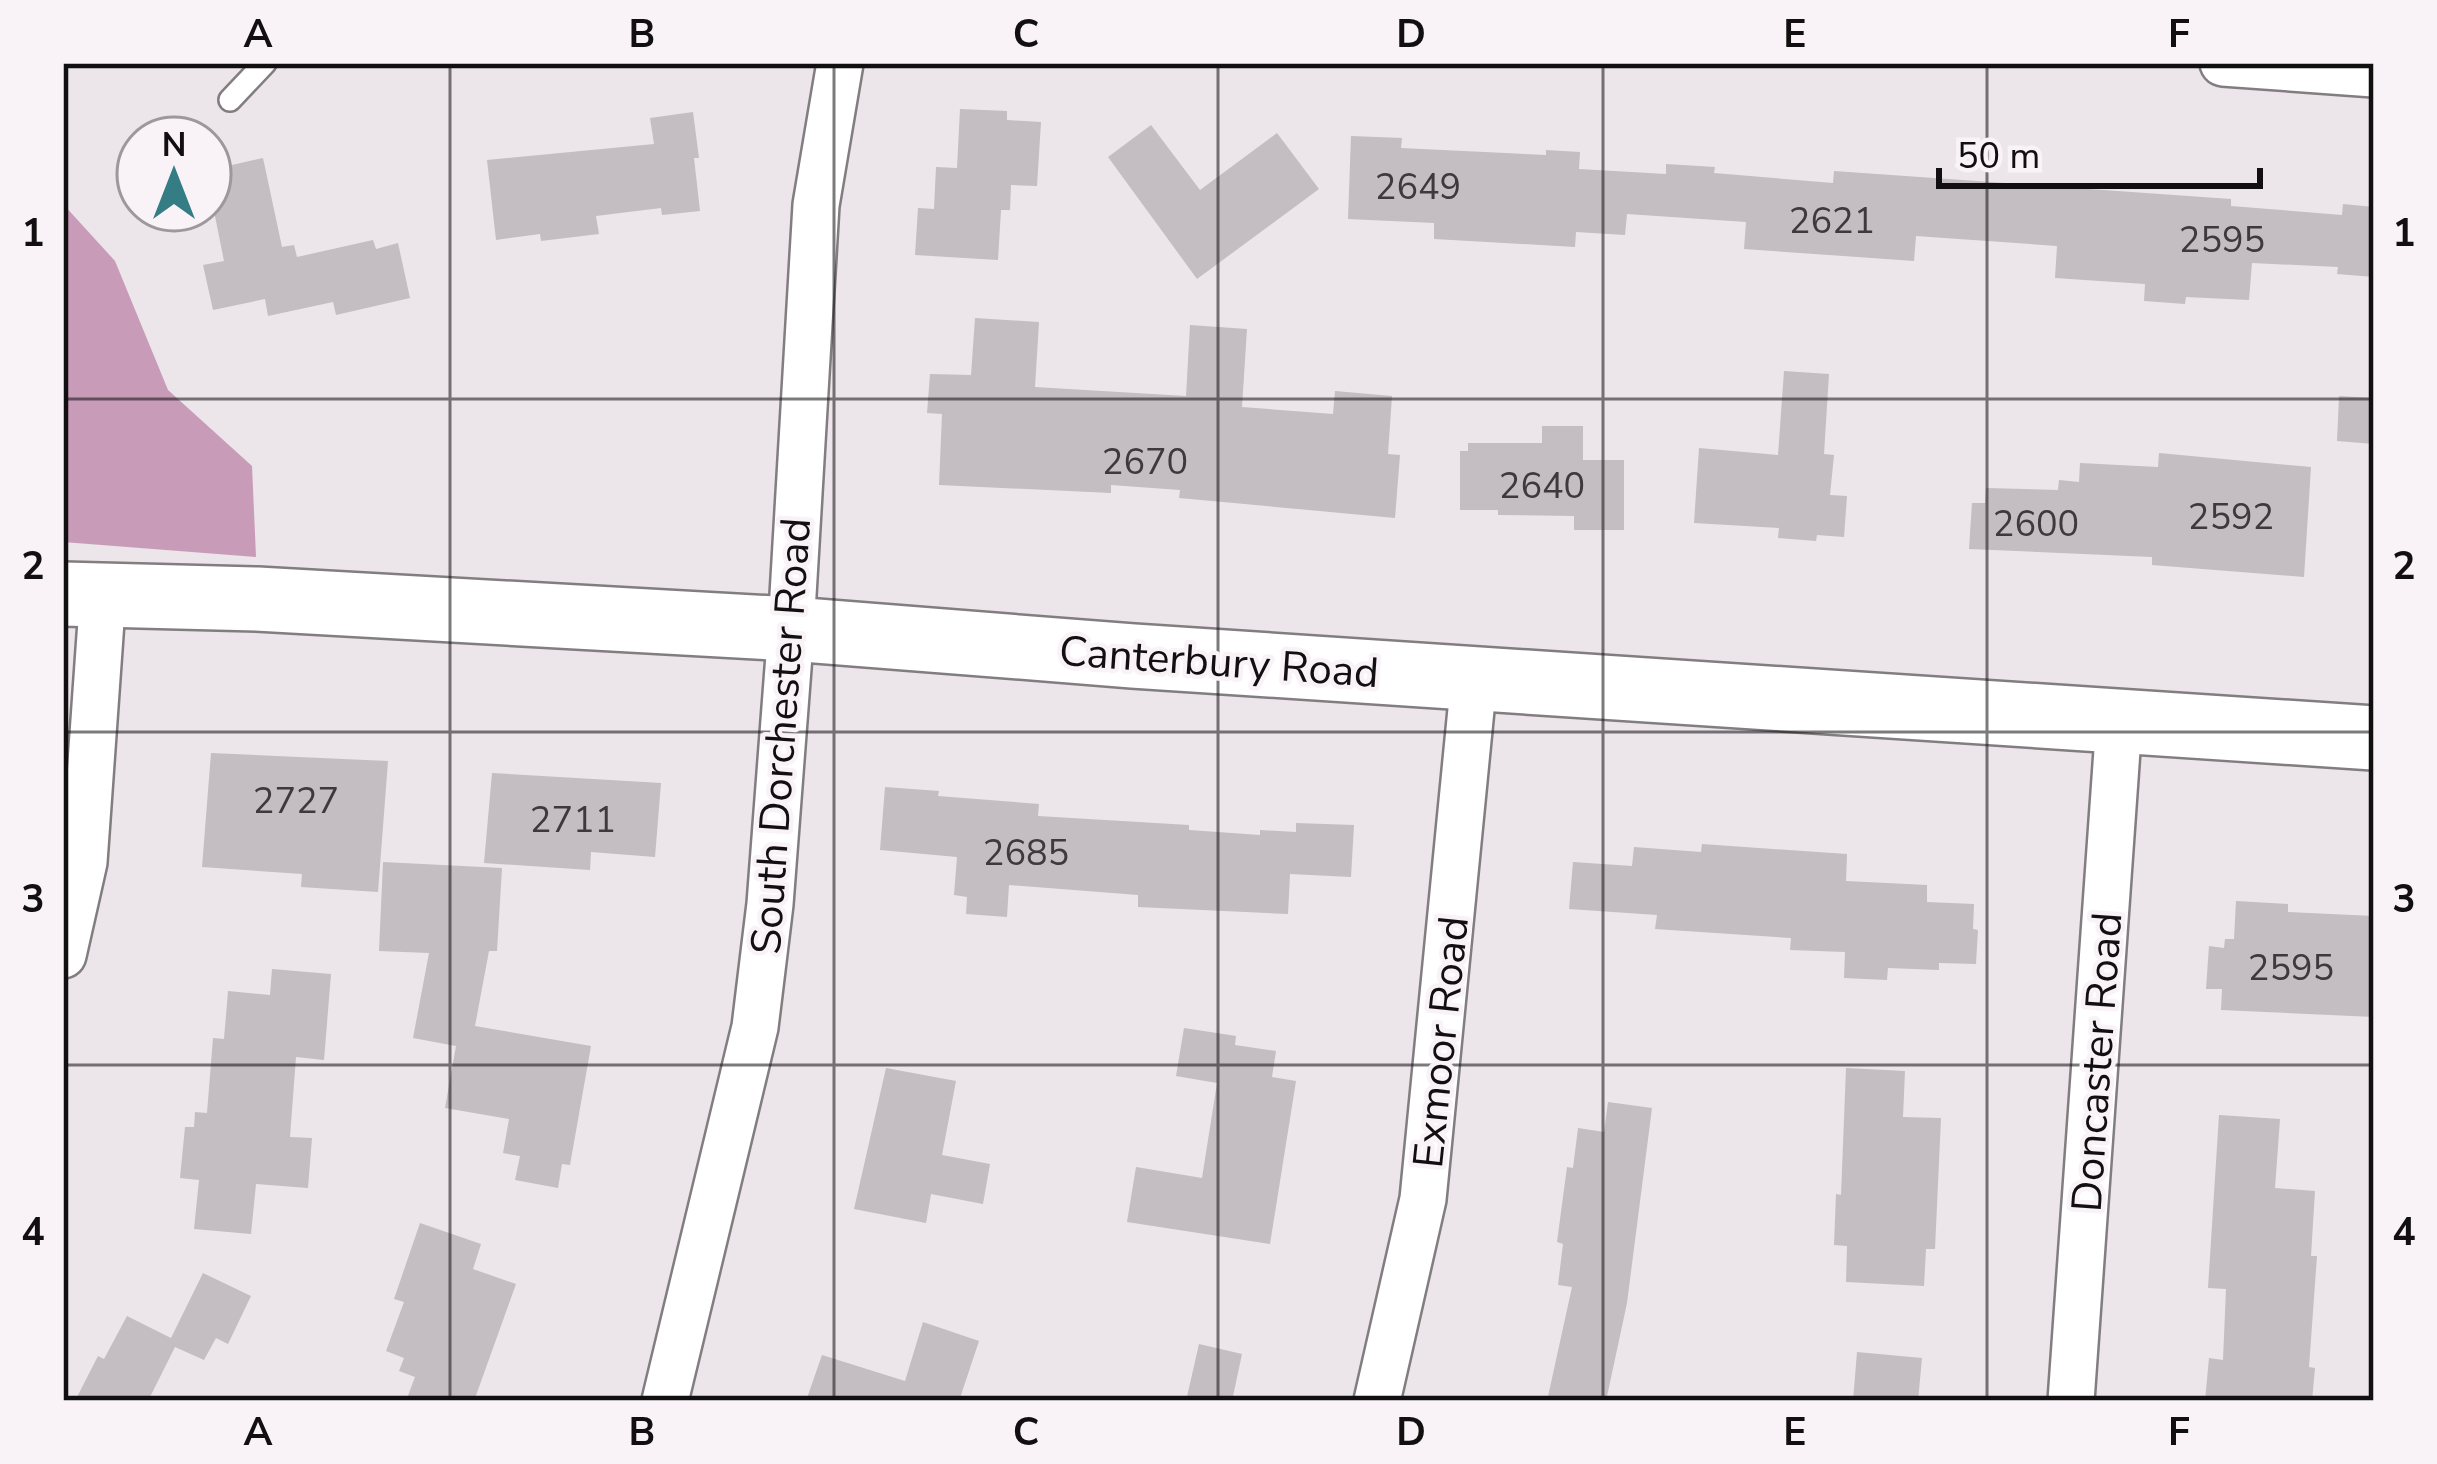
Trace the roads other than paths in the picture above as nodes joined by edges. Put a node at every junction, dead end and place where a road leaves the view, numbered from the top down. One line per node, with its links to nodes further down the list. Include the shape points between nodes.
1 (265, 63): 5 (lane)
2 (840, 63): 7 (street, South Dorchester Road, via 816,205)
3 (2224, 63): 4 (street)
4 (2374, 74)
5 (230, 100)
6 (83, 594): 7 (street, Canterbury Road); 11 (street, via 83,862)
7 (791, 629): 8 (street, Canterbury Road); 12 (street, South Dorchester Road, via 755,1027)
8 (1474, 679): 9 (street, Canterbury Road); 13 (street, Exmoor Road, via 1423,1199)
9 (2119, 722): 10 (street, Canterbury Road); 14 (street, Doncaster Road)
10 (2374, 738)
11 (63, 955)
12 (664, 1401)
13 (1377, 1401)
14 (2071, 1401)

